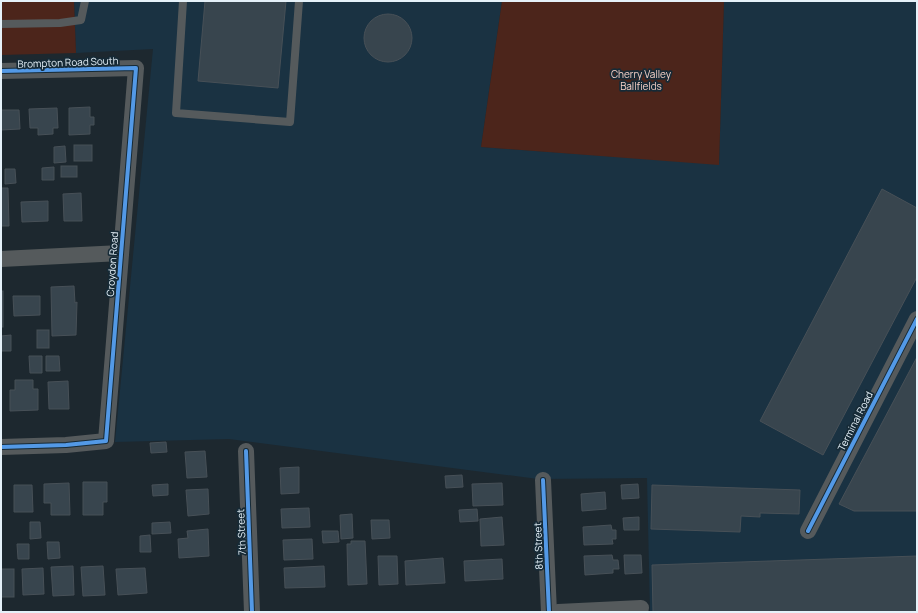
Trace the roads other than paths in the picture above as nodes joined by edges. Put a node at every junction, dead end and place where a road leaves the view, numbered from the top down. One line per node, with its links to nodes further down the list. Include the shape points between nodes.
1 (85, 1): 4 (lane, via 81,20)
2 (183, 1): 3 (lane, via 176,113 290,122)
3 (299, 1)
4 (1, 24)
5 (136, 68): 6 (street, Brompton Road South); 7 (street, Croydon Road)
6 (1, 71)
7 (121, 253): 8 (street); 10 (street, Croydon Road, via 106,441)
8 (1, 259)
9 (917, 319): 13 (street, Terminal Road)
10 (1, 447)
11 (246, 451): 15 (street, 7th Street)
12 (543, 480): 16 (street, 8th Street)
13 (808, 531)
14 (640, 608): 17 (street)
15 (252, 612)
16 (548, 612)
17 (558, 612)

